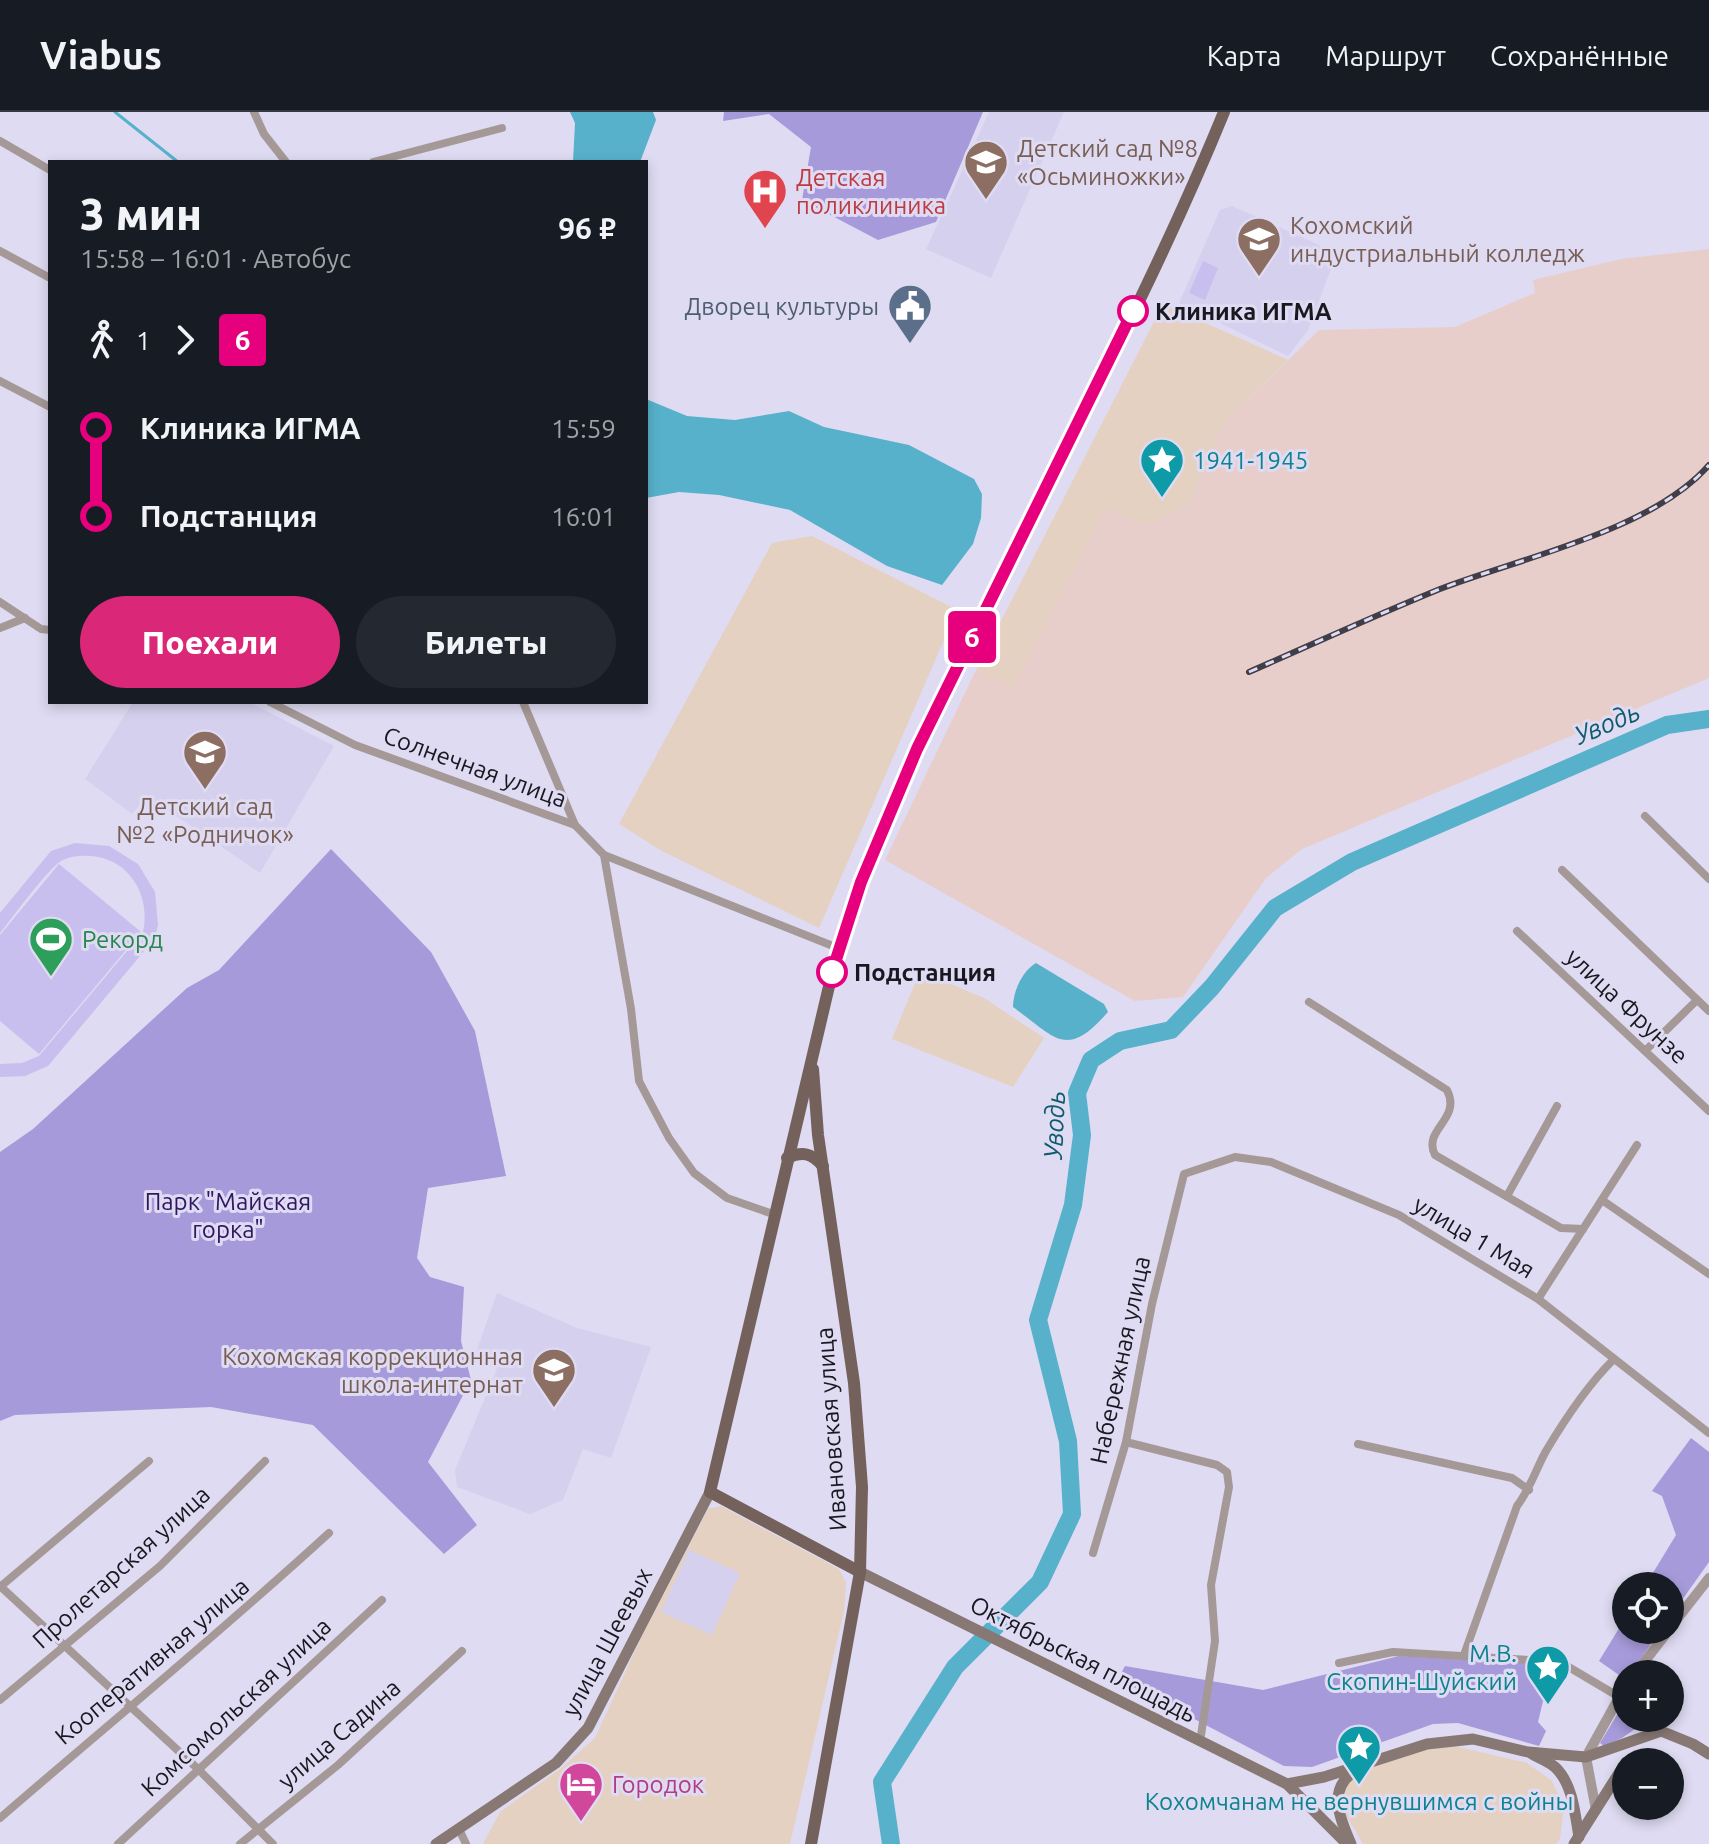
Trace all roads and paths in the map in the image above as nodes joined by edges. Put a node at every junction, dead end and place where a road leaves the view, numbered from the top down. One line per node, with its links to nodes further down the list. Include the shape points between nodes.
1 (254, 112): 5 (street)
2 (1224, 112): 24 (main road, Ивановская улица, via 1173,230 917,749)
3 (502, 128): 6 (street)
4 (0, 141): 7 (street)
5 (284, 160)
6 (381, 160)
7 (48, 169)
8 (0, 251): 9 (street)
9 (48, 277)
10 (0, 381): 11 (street)
11 (48, 406)
12 (0, 602): 13 (street)
13 (25, 618): 14 (street); 15 (street)
14 (0, 628)
15 (48, 630)
16 (274, 704): 19 (street, Солнечная улица, via 355,745)
17 (524, 704): 19 (street)
18 (1645, 816): 22 (street)
19 (575, 825): 20 (street, Солнечная улица)
20 (604, 855): 24 (street, Солнечная улица); 38 (street, via 639,1081 694,1173 727,1198)
21 (1562, 870): 25 (street)
22 (1709, 879)
23 (1517, 931): 28 (street, улица Фрунзе)
24 (838, 948): 29 (main road, Ивановская улица)
25 (1697, 1000): 27 (street); 28 (street)
26 (1309, 1002): 36 (street, via 1447,1090 1450,1111 1432,1139 1435,1155)
27 (1709, 1011)
28 (1645, 1051): 31 (street, улица Фрунзе)
29 (813, 1058): 33 (main road, Ивановская улица); 34 (main road, Ивановская улица)
30 (1557, 1106): 36 (street)
31 (1709, 1111)
32 (1637, 1145): 37 (street)
33 (787, 1158): 34 (main road, via 803,1153); 38 (main road, Ивановская улица)
34 (823, 1166): 52 (main road, Ивановская улица, via 856,1398)
35 (1184, 1174): 41 (street, улица 1 Мая, via 1235,1157 1271,1162 1399,1215); 44 (street, Набережная улица)
36 (1507, 1196): 39 (street, via 1561,1228)
37 (1602, 1200): 39 (street); 40 (street)
38 (773, 1214): 49 (main road, Ивановская улица)
39 (1583, 1229): 41 (street)
40 (1709, 1274)
41 (1538, 1299): 42 (street, улица 1 Мая)
42 (1613, 1360): 43 (street, улица 1 Мая); 48 (street, via 1545,1452)
43 (1709, 1433)
44 (1126, 1442): 51 (street, Набережная улица); 70 (street, via 1227,1472 1229,1487 1211,1585 1215,1641)
45 (1358, 1444): 48 (street, via 1512,1478)
46 (149, 1461): 54 (street)
47 (265, 1461): 58 (street, Пролетарская улица, via 160,1566)
48 (1529, 1490): 60 (street, via 1517,1506)
49 (710, 1492): 52 (main road); 82 (main road, улица Шеевых, via 588,1728 556,1763)
50 (329, 1533): 65 (street, Кооперативная улица)
51 (1093, 1553)
52 (860, 1572): 70 (main road, Октябрьская площадь); 89 (main road, Ивановская улица)
53 (1709, 1578): 56 (street)
54 (0, 1586): 58 (street)
55 (382, 1600): 76 (street, Комсомольская улица)
56 (1684, 1610)
57 (1658, 1644): 61 (street)
58 (64, 1646): 64 (street, Пролетарская улица); 65 (street)
59 (462, 1651): 81 (street, улица Садина, via 338,1765)
60 (1464, 1655): 62 (street, via 1393,1652); 63 (street, via 1567,1666)
61 (1646, 1660)
62 (1339, 1663)
63 (1612, 1688)
64 (0, 1700)
65 (130, 1705): 76 (street); 80 (street, Кооперативная улица)
66 (1612, 1714): 74 (street)
67 (1658, 1732): 69 (main road)
68 (1663, 1732): 73 (main road)
69 (1642, 1737): 71 (main road); 74 (main road)
70 (1200, 1742): 77 (main road, Октябрьская площадь)
71 (1635, 1748)
72 (1528, 1752): 74 (main road); 75 (main road, via 1473,1739 1427,1744); 83 (main road, via 1555,1767 1567,1785 1575,1809)
73 (1709, 1754)
74 (1586, 1757): 79 (street)
75 (1363, 1765): 77 (main road); 90 (main road, via 1339,1785 1337,1809)
76 (198, 1769): 81 (street); 84 (street, Комсомольская улица)
77 (1287, 1784): 90 (main road, Октябрьская площадь)
78 (1612, 1784): 79 (main road)
79 (1596, 1810): 83 (main road)
80 (0, 1818)
81 (258, 1829): 85 (street, улица Садина); 86 (street)
82 (459, 1829): 87 (main road, улица Шеевых); 88 (street)
83 (1576, 1840)
84 (118, 1844)
85 (240, 1844)
86 (273, 1844)
87 (436, 1844)
88 (466, 1844)
89 (811, 1844)
90 (1349, 1844)

